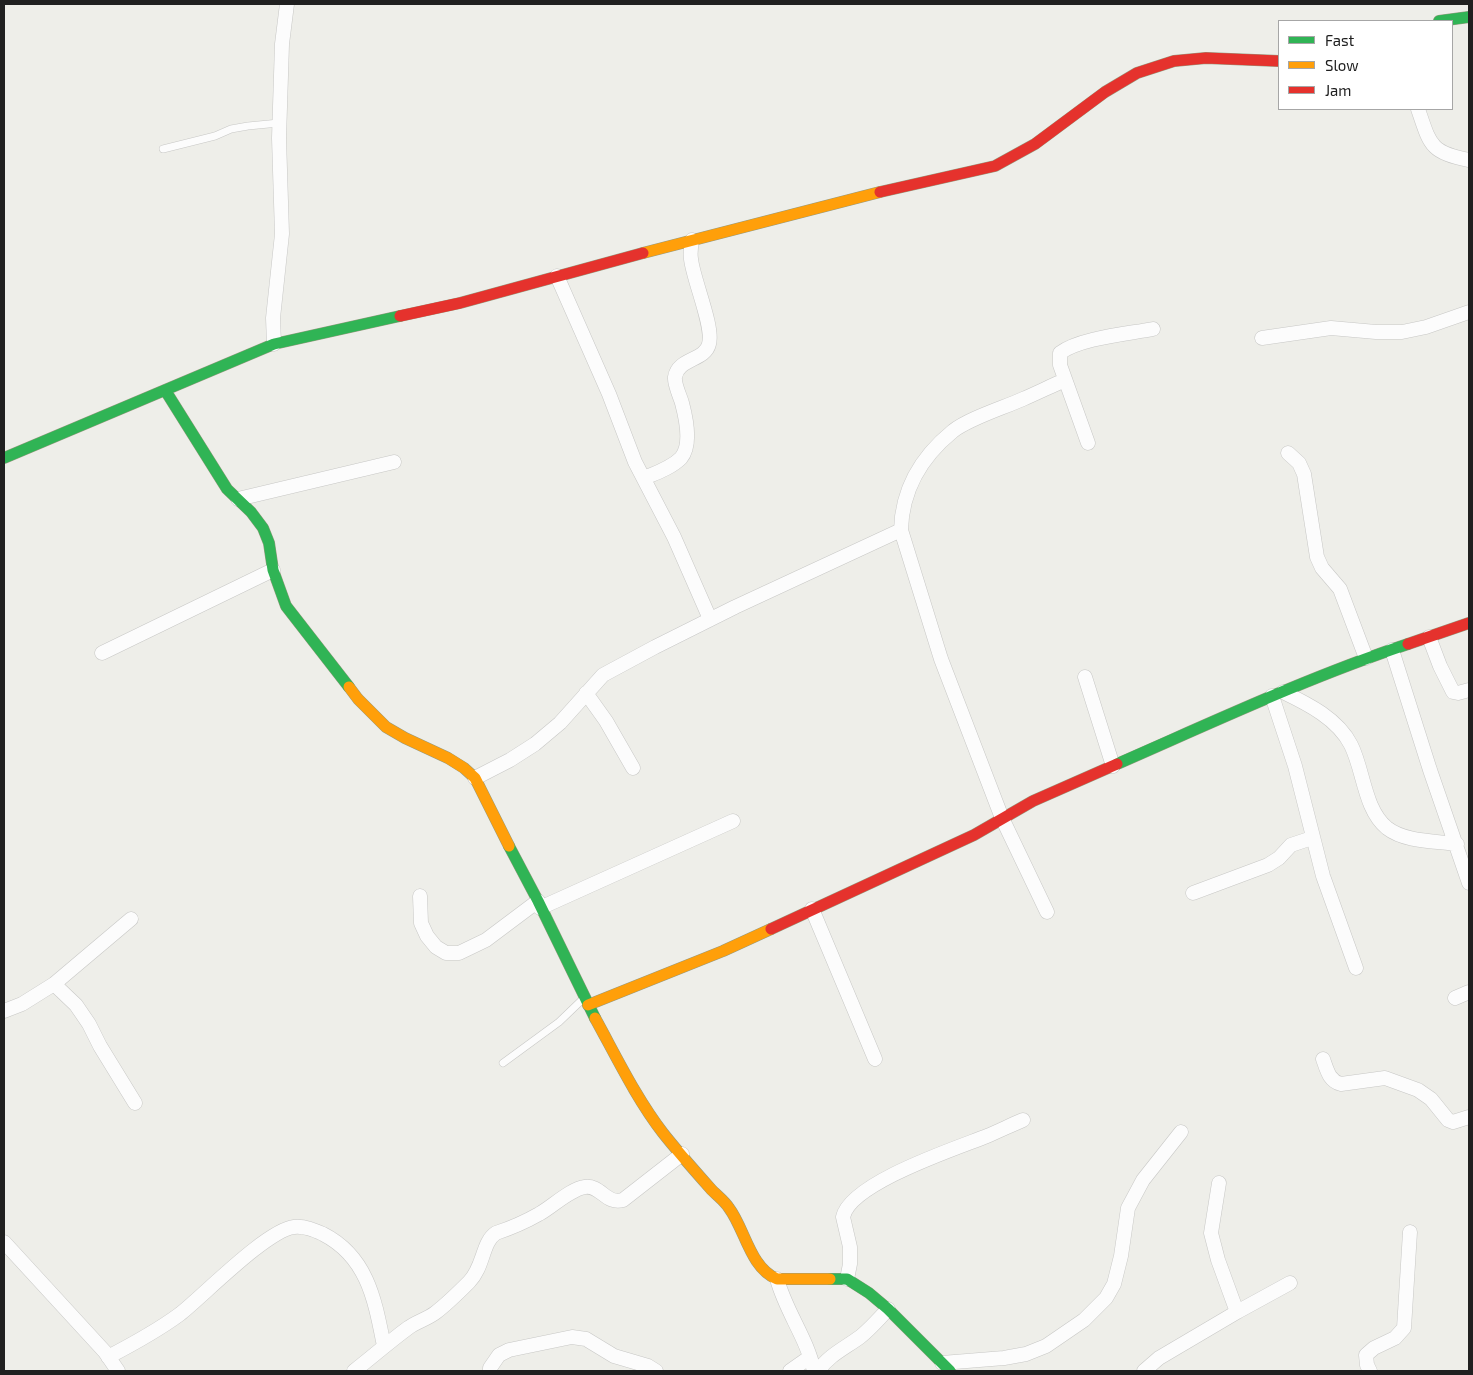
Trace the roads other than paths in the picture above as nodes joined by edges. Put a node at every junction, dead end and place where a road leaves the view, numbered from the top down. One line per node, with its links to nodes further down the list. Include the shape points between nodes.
1 (287, 4): 6 (street)
2 (1469, 17): 3 (street)
3 (1446, 20)
4 (1278, 61): 9 (street, via 1206,58 1174,61 1137,73 1113,87 1035,144 995,166)
5 (1418, 110): 8 (street, via 1432,145 1439,152)
6 (279, 123): 7 (lane, via 231,129); 14 (street, via 282,234 273,318)
7 (163, 149)
8 (1469, 160)
9 (692, 240): 10 (street); 21 (street, via 691,259 709,331 709,344 704,352 678,369 675,378 684,411 686,448 682,457)
10 (557, 276): 14 (street, via 460,302); 21 (street)
11 (1469, 312): 13 (street, via 1402,332 1331,328)
12 (1153, 329): 15 (street, via 1068,347 1060,352)
13 (1262, 338)
14 (274, 344): 16 (street)
15 (1065, 380): 17 (street); 23 (street, via 954,430 917,470 901,512)
16 (165, 390): 19 (street); 22 (street, via 227,489)
17 (1088, 442)
18 (1288, 453): 30 (street, via 1304,474 1317,557 1340,589)
19 (4, 458)
20 (394, 462): 22 (street)
21 (644, 478): 25 (street)
22 (238, 499): 24 (street, via 262,528 269,543)
23 (901, 530): 25 (street); 38 (street, via 941,659)
24 (274, 570): 29 (street); 37 (street, via 286,606 370,713 386,727 448,758)
25 (710, 619): 33 (street, via 603,675)
26 (1469, 623): 27 (street)
27 (1429, 637): 28 (street); 32 (street, via 1453,692)
28 (1392, 650): 30 (street); 41 (street)
29 (102, 653)
30 (1366, 658): 34 (street)
31 (1085, 677): 35 (street)
32 (1469, 690)
33 (586, 693): 36 (street); 37 (street, via 560,723 534,744)
34 (1278, 694): 35 (street); 40 (street); 41 (street, via 1321,713 1341,730 1351,745 1378,818 1387,828 1411,838)
35 (1113, 766): 38 (street)
36 (634, 768)
37 (474, 778): 45 (street)
38 (1002, 818): 46 (street, via 974,835); 47 (street)
39 (733, 821): 45 (street)
40 (1312, 838): 43 (street, via 1291,845 1268,864); 49 (street)
41 (1457, 844): 42 (street)
42 (1469, 883)
43 (1193, 894)
44 (420, 896): 45 (street, via 421,922 427,936 446,953 459,953 486,940)
45 (539, 904): 53 (street)
46 (812, 909): 53 (street, via 714,954); 55 (street)
47 (1048, 912)
48 (131, 919): 50 (street)
49 (1356, 968)
50 (54, 984): 54 (street); 58 (street, via 76,1005)
51 (1469, 992): 52 (street)
52 (1455, 998)
53 (586, 1001): 57 (lane); 62 (street, via 648,1112)
54 (4, 1011)
55 (875, 1059)
56 (1323, 1059): 59 (street, via 1334,1082 1341,1084 1374,1078 1394,1080 1431,1099 1448,1120 1453,1122)
57 (504, 1064)
58 (136, 1103)
59 (1469, 1117)
60 (1023, 1120): 66 (street, via 923,1160 867,1190 852,1202 843,1217 850,1247)
61 (1181, 1132): 74 (street, via 1144,1180 1128,1208 1121,1256 1114,1284 1106,1298 1084,1320 1046,1346 1026,1354)
62 (682, 1154): 67 (street, via 727,1205 753,1254 763,1269); 71 (street, via 623,1200 611,1200 594,1188 578,1189 538,1214 496,1233 487,1243 480,1267 472,1280 434,1314 409,1327)
63 (1219, 1183): 70 (street, via 1211,1234)
64 (1410, 1232): 83 (street, via 1404,1328 1395,1338 1366,1355)
65 (4, 1242): 72 (street)
66 (847, 1279): 67 (street); 69 (street)
67 (777, 1280): 73 (street)
68 (1290, 1283): 70 (street)
69 (888, 1310): 74 (street); 81 (street)
70 (1237, 1312): 82 (street, via 1159,1358)
71 (384, 1346): 72 (street, via 375,1302 365,1276 338,1242 311,1228 293,1227 278,1232 179,1314 142,1340); 76 (street)
72 (108, 1357): 75 (street)
73 (810, 1357): 79 (street); 80 (street)
74 (946, 1367)
75 (118, 1371)
76 (354, 1371)
77 (490, 1371): 78 (street, via 499,1355 509,1350 572,1337 586,1339 614,1356)
78 (656, 1371)
79 (790, 1371)
80 (814, 1371)
81 (818, 1371)
82 (1144, 1371)
83 (1370, 1371)

